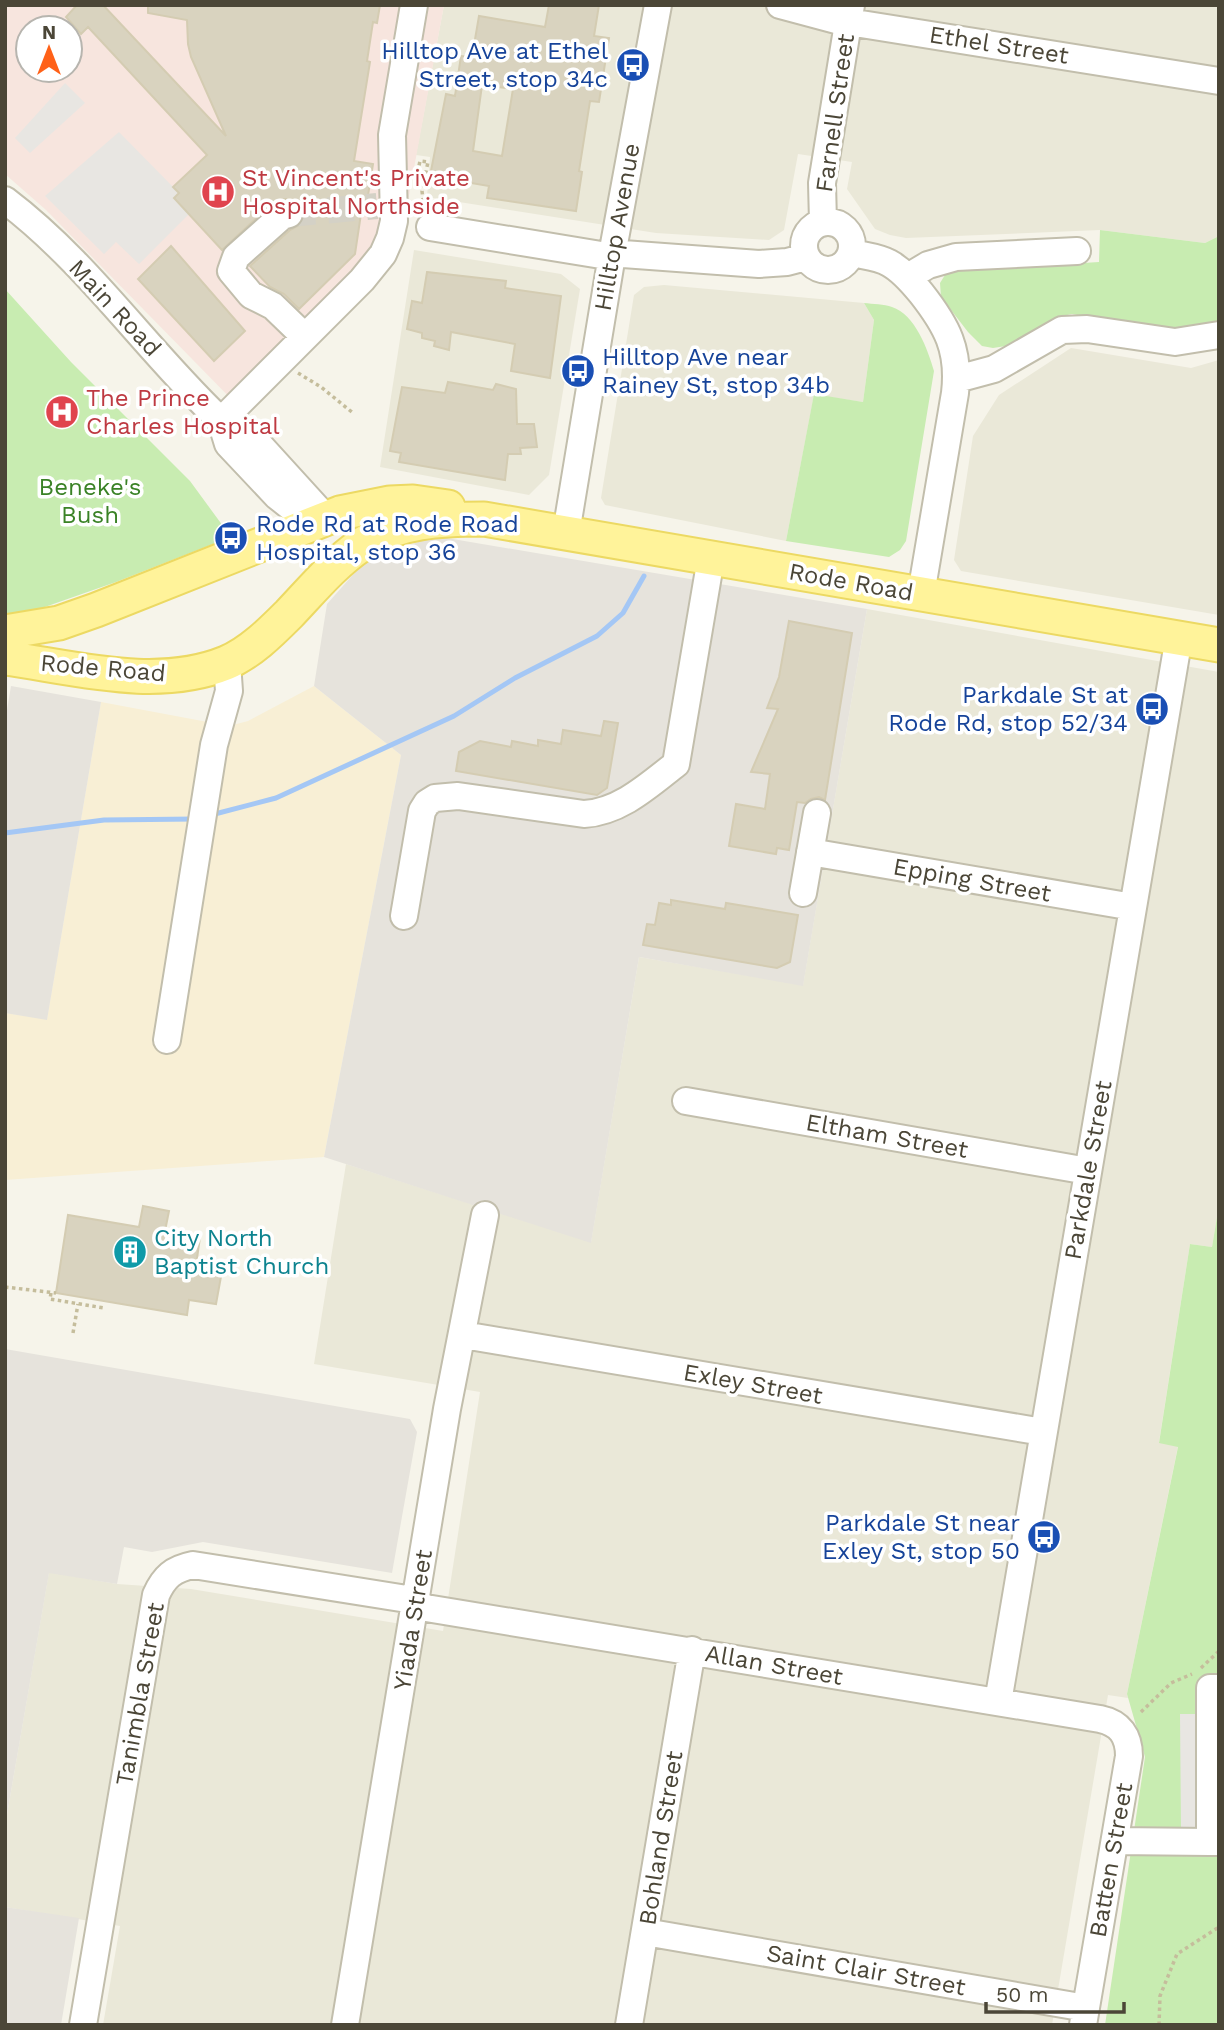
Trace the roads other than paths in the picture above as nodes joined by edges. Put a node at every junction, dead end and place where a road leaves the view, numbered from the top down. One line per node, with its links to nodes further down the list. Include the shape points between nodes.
1 (414, 5): 16 (street, via 392,135 385,206 394,221 390,238 379,261)
2 (658, 5): 12 (street, Hilltop Avenue)
3 (780, 5): 4 (street, Ethel Street)
4 (849, 13): 5 (street, Ethel Street); 8 (street, Farnell Street, via 822,183)
5 (1219, 81)
6 (5, 200): 18 (street, Main Road, via 92,279)
7 (289, 214): 16 (street, via 236,257 231,271 251,295 273,306)
8 (823, 222): 11 (street, via 832,221 846,229); 13 (street, via 806,235)
9 (430, 227): 12 (street)
10 (1077, 251): 14 (street, via 956,257)
11 (852, 253): 13 (street, via 835,270 819,268); 14 (street, via 890,263)
12 (612, 255): 13 (street, via 759,264); 23 (street, Hilltop Avenue)
13 (806, 257)
14 (908, 277): 17 (street, via 946,329)
15 (1219, 335): 17 (street, via 1175,342 1087,329 1062,330 994,369)
16 (304, 336): 18 (street)
17 (957, 379): 26 (street)
18 (221, 421): 19 (street, Main Road, via 228,444); 22 (street, Main Road, via 254,439)
19 (271, 490): 22 (street, Main Road); 24 (street, via 275,514)
20 (484, 519): 21 (main road, Rode Road); 22 (main road, Rode Road, via 449,507 413,502 380,504); 23 (main road, Rode Road)
21 (426, 522): 22 (main road, via 382,522 337,531); 27 (main road, Rode Road, via 389,531 360,545)
22 (321, 524): 24 (main road, Rode Road); 27 (main road, via 326,559)
23 (566, 533): 25 (main road, Rode Road)
24 (266, 541): 28 (main road, Rode Road, via 59,623)
25 (711, 558): 26 (main road, Rode Road); 37 (street, via 676,764 621,803 596,813 458,796 435,798 422,811)
26 (921, 594): 29 (main road, Rode Road)
27 (306, 597): 32 (main road, Rode Road, via 269,634)
28 (5, 632)
29 (1179, 637): 30 (main road, Rode Road); 36 (street, Parkdale Street)
30 (1219, 645)
31 (5, 658): 32 (main road, Rode Road, via 125,675 169,676)
32 (227, 663): 38 (street, via 229,691 214,745)
33 (817, 813): 34 (street)
34 (810, 852): 35 (street); 36 (street, Epping Street)
35 (803, 893)
36 (1133, 907): 40 (street, Parkdale Street)
37 (404, 916)
38 (167, 1040)
39 (686, 1101): 40 (street, Eltham Street)
40 (1087, 1171): 43 (street, Parkdale Street)
41 (485, 1215): 42 (street, Yiada Street)
42 (463, 1335): 43 (street, Exley Street); 44 (street, Yiada Street)
43 (1043, 1432): 47 (street, Parkdale Street)
44 (417, 1603): 45 (street, Allan Street); 53 (street, Tanimbla Street, via 206,1566 184,1567 167,1577 156,1595); 54 (street, Yiada Street)
45 (692, 1650): 47 (street, Allan Street); 51 (street, Bohland Street)
46 (1219, 1688): 50 (street, via 1210,1688)
47 (998, 1703): 48 (street, Allan Street, via 1108,1721)
48 (1126, 1737): 49 (street, Batten Street, via 1129,1756)
49 (1115, 1841): 50 (street); 52 (street, Batten Street)
50 (1214, 1842)
51 (645, 1932): 52 (street, Saint Clair Street); 55 (street, Bohland Street)
52 (1085, 2016)
53 (83, 2025)
54 (345, 2025)
55 (629, 2025)

